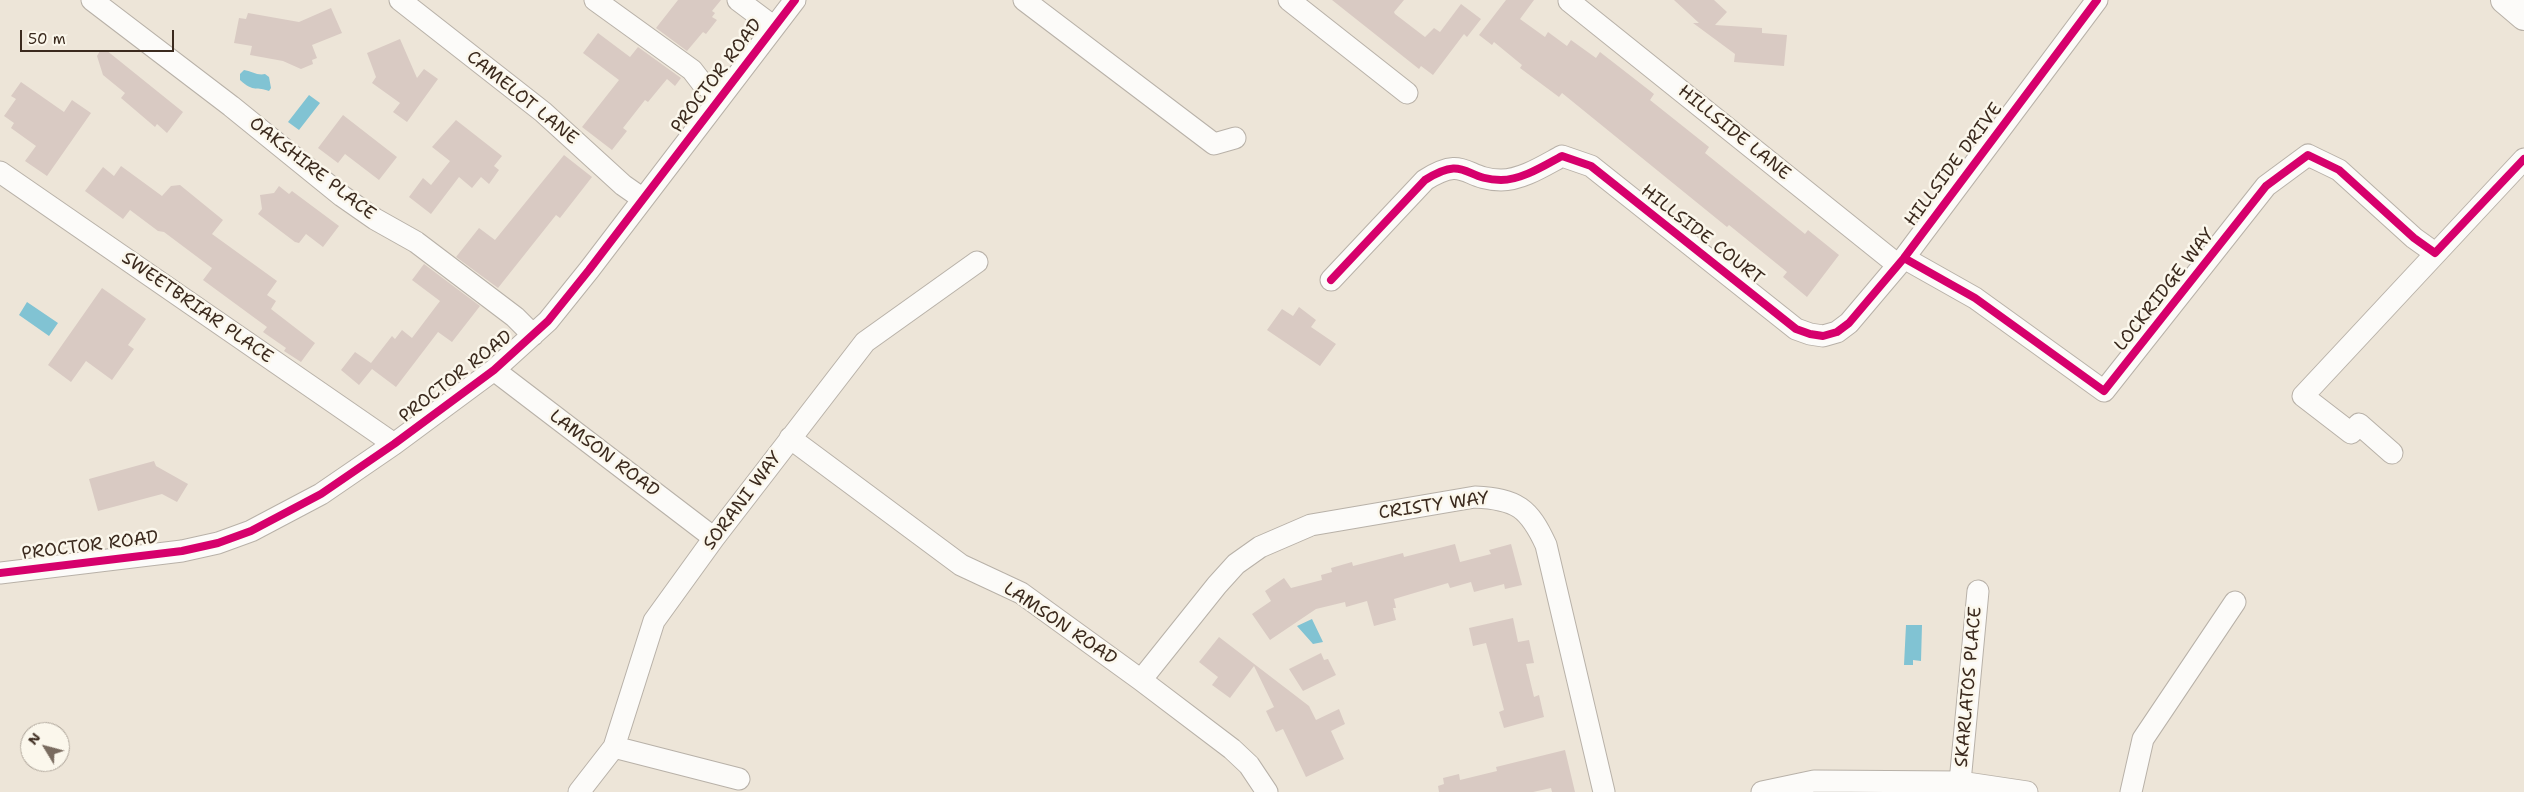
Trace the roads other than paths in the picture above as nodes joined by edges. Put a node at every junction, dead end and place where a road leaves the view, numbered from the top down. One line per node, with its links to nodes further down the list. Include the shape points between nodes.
1 (92, 0): 23 (street, OAKSHIRE PLACE, via 342,196 416,242 515,317)
2 (400, 0): 18 (street, CAMELOT LANE, via 543,112)
3 (595, 0): 14 (street, via 692,70 702,83)
4 (738, 0): 12 (street)
5 (795, 0): 12 (street, PROCTOR ROAD)
6 (1024, 0): 15 (street, via 1214,144)
7 (1288, 0): 13 (street)
8 (2097, 0): 20 (street, HILLSIDE DRIVE)
9 (2504, 0): 11 (main road)
10 (1570, 1): 20 (street, HILLSIDE LANE)
11 (2524, 16)
12 (774, 27): 14 (street, PROCTOR ROAD)
13 (1407, 93)
14 (721, 97): 18 (street, PROCTOR ROAD)
15 (1235, 138)
16 (2524, 159): 19 (street)
17 (0, 172): 27 (street, SWEETBRIAR PLACE)
18 (643, 200): 23 (street, PROCTOR ROAD, via 561,305)
19 (2435, 253): 20 (street, LOCKRIDGE WAY, via 2339,170 2308,156 2266,186 2104,392 1975,298); 28 (street, via 2303,396 2351,433 2359,424)
20 (1901, 261): 24 (street, HILLSIDE DRIVE, via 1849,323 1837,332)
21 (977, 262): 26 (street, SORANI WAY, via 865,342)
22 (1332, 280): 24 (street, HILLSIDE COURT, via 1425,180 1443,169 1460,168 1502,180 1532,172 1562,156 1591,166 1796,329)
23 (533, 335): 25 (street, PROCTOR ROAD)
24 (1823, 336)
25 (494, 370): 27 (street, PROCTOR ROAD); 29 (street, LAMSON ROAD)
26 (790, 438): 29 (street, SORANI WAY); 33 (street, LAMSON ROAD, via 961,565 1021,593)
27 (394, 444): 30 (street, PROCTOR ROAD, via 321,494 251,531 218,543)
28 (2392, 453)
29 (714, 538): 34 (street, SORANI WAY, via 654,621)
30 (0, 573)
31 (1978, 591): 36 (street, SKARLATOS PLACE)
32 (2235, 602): 42 (street, via 2142,739)
33 (1141, 680): 38 (street, LAMSON ROAD, via 1232,749 1250,765); 39 (street, CRISTY WAY, via 1217,585 1236,564 1260,547 1312,525 1475,497 1502,498 1535,521 1546,545)
34 (614, 747): 35 (street); 37 (street, SORANI WAY)
35 (739, 779)
36 (1960, 782): 40 (street, via 1814,781); 41 (street)
37 (579, 792)
38 (1267, 792)
39 (1604, 792)
40 (1762, 792)
41 (2027, 792)
42 (2131, 792)

